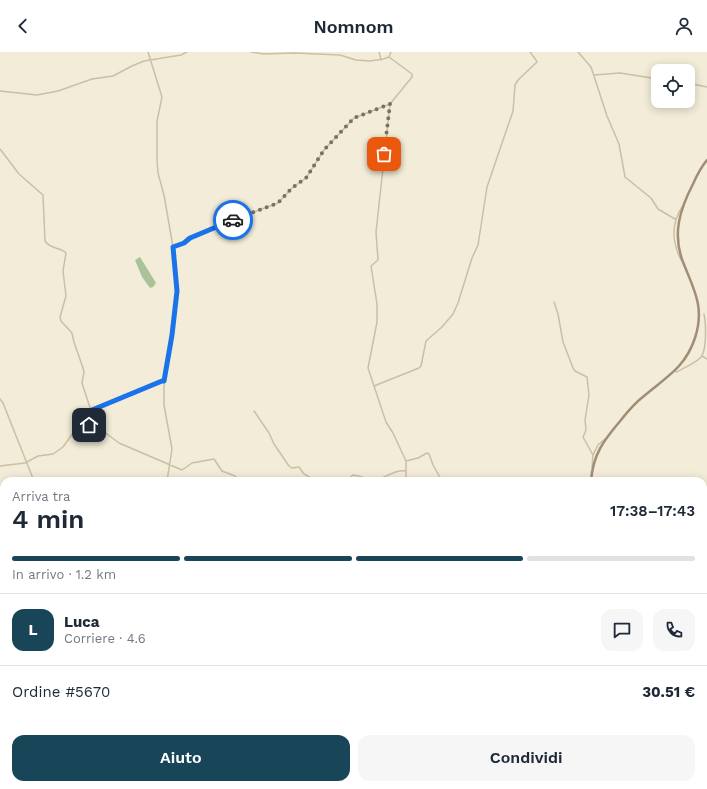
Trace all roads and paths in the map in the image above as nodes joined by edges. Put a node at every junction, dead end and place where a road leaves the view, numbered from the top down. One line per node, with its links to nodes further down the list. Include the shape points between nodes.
1 (148, 52): 10 (street)
2 (187, 52): 10 (street)
3 (251, 52): 9 (street, via 340,55 356,60)
4 (379, 52): 9 (street)
5 (392, 52): 8 (street)
6 (531, 52): 30 (street, via 537,62 515,85 513,111 487,187 478,245 456,310 426,341 419,368)
7 (578, 52): 11 (street, via 591,67)
8 (390, 57): 9 (street); 16 (street, via 412,74)
9 (381, 60)
10 (152, 61): 15 (street, via 144,61 113,76 92,79 58,91 37,95); 21 (street, via 162,97 157,120 158,173)
11 (594, 75): 12 (street, via 620,74); 20 (street, via 619,144 625,177 651,198 658,209)
12 (651, 78)
13 (695, 84): 14 (street)
14 (707, 87)
15 (0, 91)
16 (390, 104): 21 (street, via 354,118 324,150 306,178 278,203 232,220); 30 (street, via 376,232 378,260 371,266 377,322 368,368)
17 (0, 149): 32 (street, via 19,174 43,195 45,241 48,246 66,253 62,271 66,296 60,317 72,332 84,372 82,383)
18 (707, 160): 19 (main road)
19 (682, 207): 20 (street); 22 (main road, via 679,216 678,244)
20 (675, 219): 22 (street, via 673,234)
21 (173, 247): 29 (street, via 177,291)
22 (683, 262): 28 (main road, via 694,287 698,317 692,344)
23 (554, 302): 36 (street, via 563,342 573,368 587,377 589,395 584,437)
24 (704, 314): 25 (street)
25 (706, 340): 26 (street)
26 (702, 356): 27 (street); 28 (street)
27 (707, 359)
28 (675, 371): 35 (main road, via 636,403)
29 (164, 381): 32 (street); 39 (street, via 164,405 172,449)
30 (374, 386): 37 (street, via 386,422)
31 (0, 399): 38 (street)
32 (92, 410): 34 (street)
33 (254, 411): 46 (street, via 289,466 299,467)
34 (96, 426): 38 (street, via 80,425 57,452 38,456); 39 (street, via 119,443)
35 (605, 439): 36 (street); 41 (main road)
36 (593, 455): 41 (street)
37 (406, 461): 42 (street); 51 (street, via 429,454)
38 (26, 462): 40 (street); 43 (street)
39 (170, 465): 44 (street); 45 (street, via 182,470 192,463 214,459 222,471)
40 (0, 466)
41 (592, 468): 52 (main road)
42 (405, 471): 49 (street); 50 (street)
43 (33, 477)
44 (168, 477)
45 (236, 477)
46 (309, 477)
47 (350, 477): 48 (street)
48 (360, 477)
49 (383, 477)
50 (406, 477)
51 (440, 477)
52 (591, 477)

